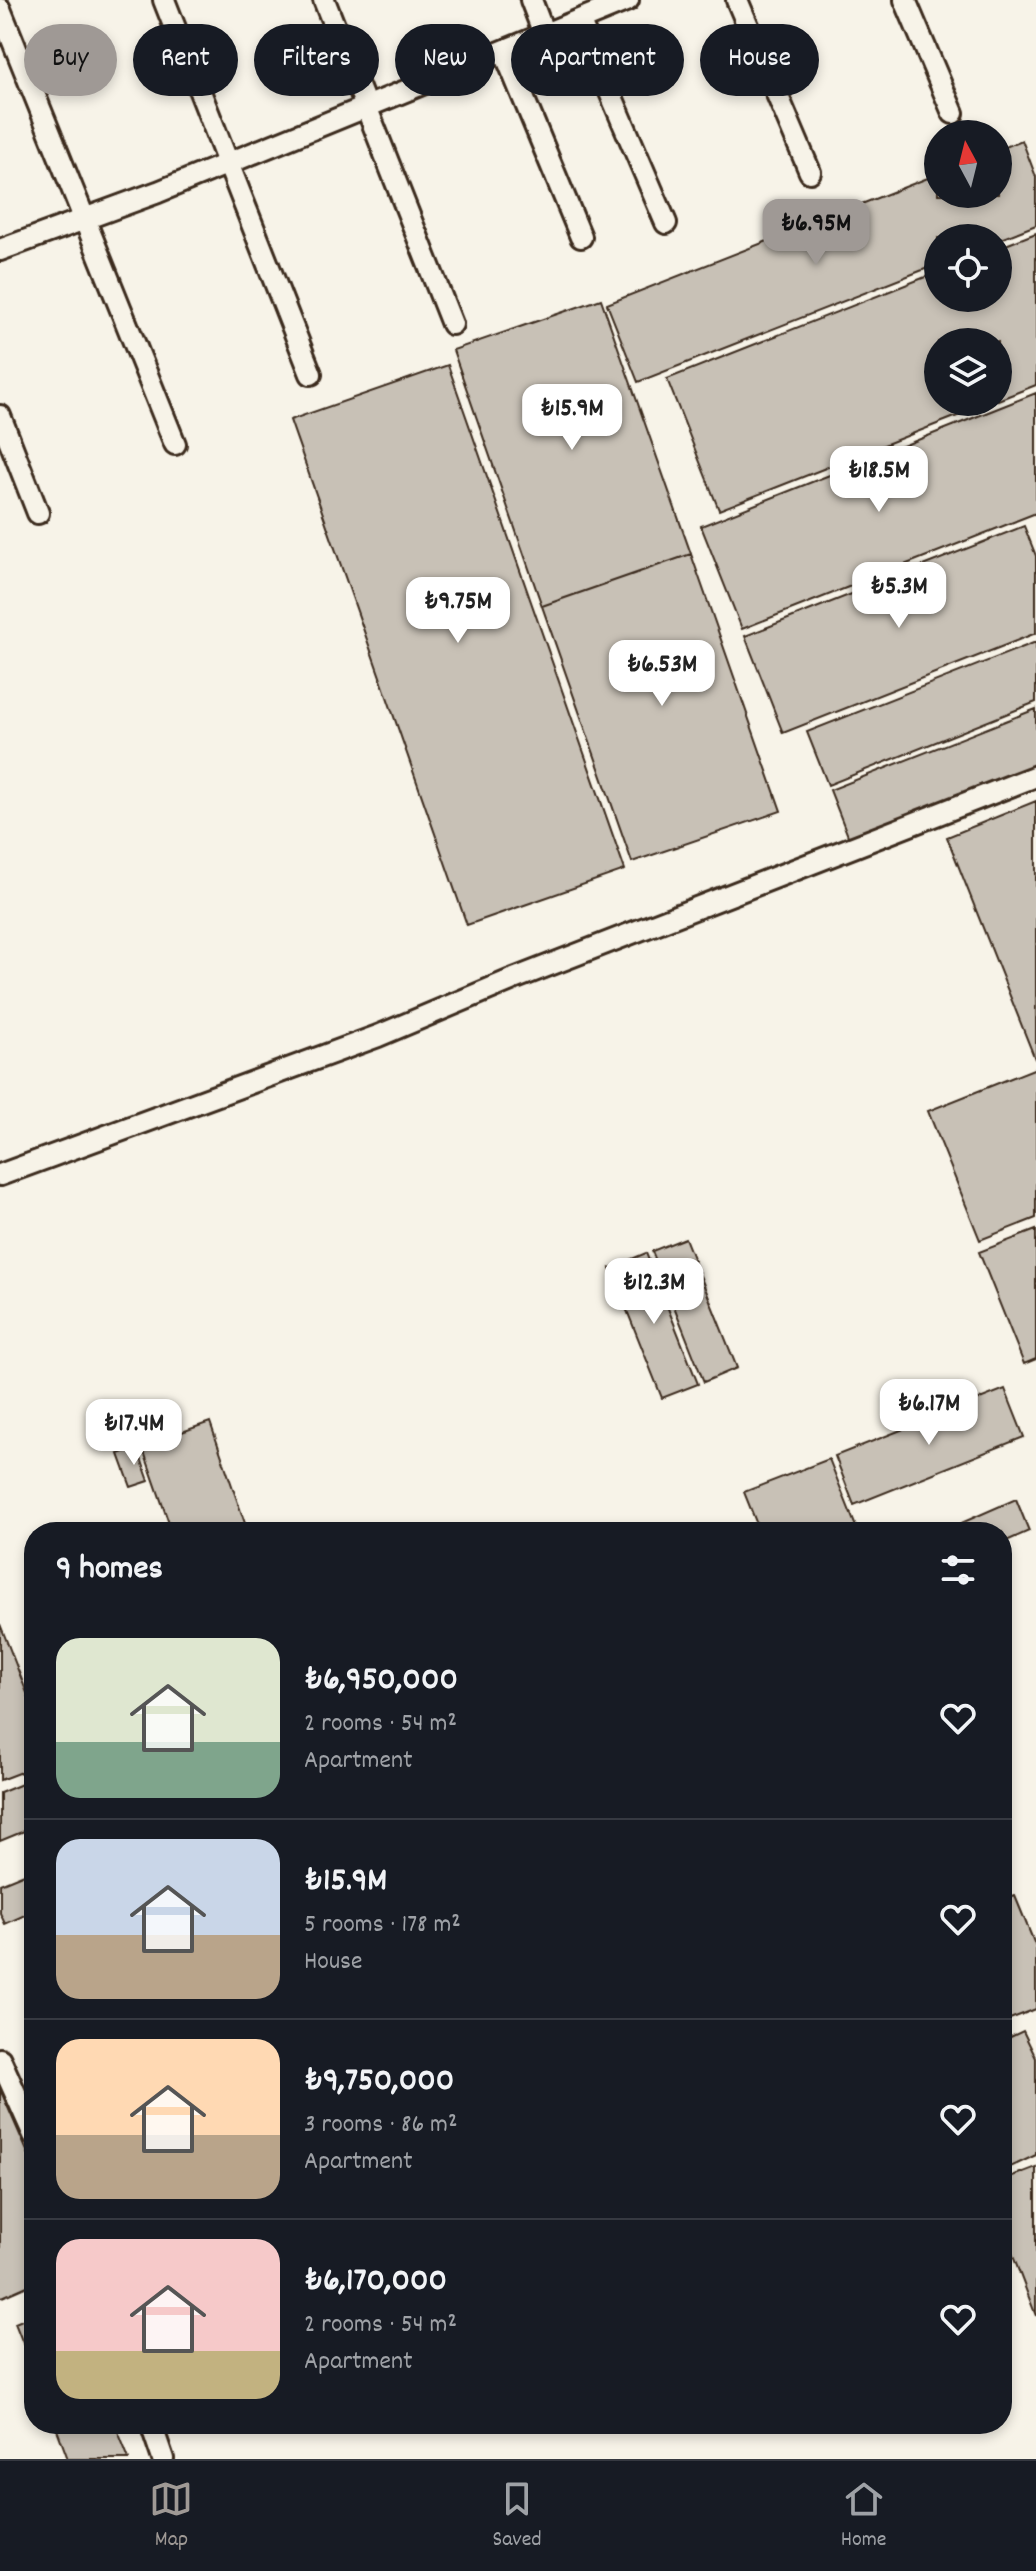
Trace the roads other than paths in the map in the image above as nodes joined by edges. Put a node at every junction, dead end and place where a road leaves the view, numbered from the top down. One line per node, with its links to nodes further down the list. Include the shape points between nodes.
1 (164, 0): 15 (street)
2 (324, 0): 13 (street)
3 (531, 0): 9 (street)
4 (628, 0): 8 (street)
5 (737, 0): 16 (street)
6 (905, 0): 14 (street)
7 (0, 9): 17 (street)
8 (579, 20): 10 (street); 18 (street)
9 (540, 24)
10 (569, 24)
11 (511, 48): 12 (street)
12 (504, 51): 13 (street); 19 (street)
13 (367, 106): 15 (street); 21 (street)
14 (953, 113)
15 (227, 163): 17 (street); 22 (street)
16 (810, 172)
17 (85, 218): 20 (street); 24 (street)
18 (666, 223)
19 (581, 237)
20 (0, 250)
21 (452, 324)
22 (311, 374)
23 (0, 416): 25 (street)
24 (175, 444)
25 (38, 513)
26 (1036, 776): 27 (street, via 378,1036)
27 (0, 1175)
28 (0, 2059): 29 (street)
29 (24, 2113)
30 (154, 2434): 31 (street)
31 (163, 2459)

